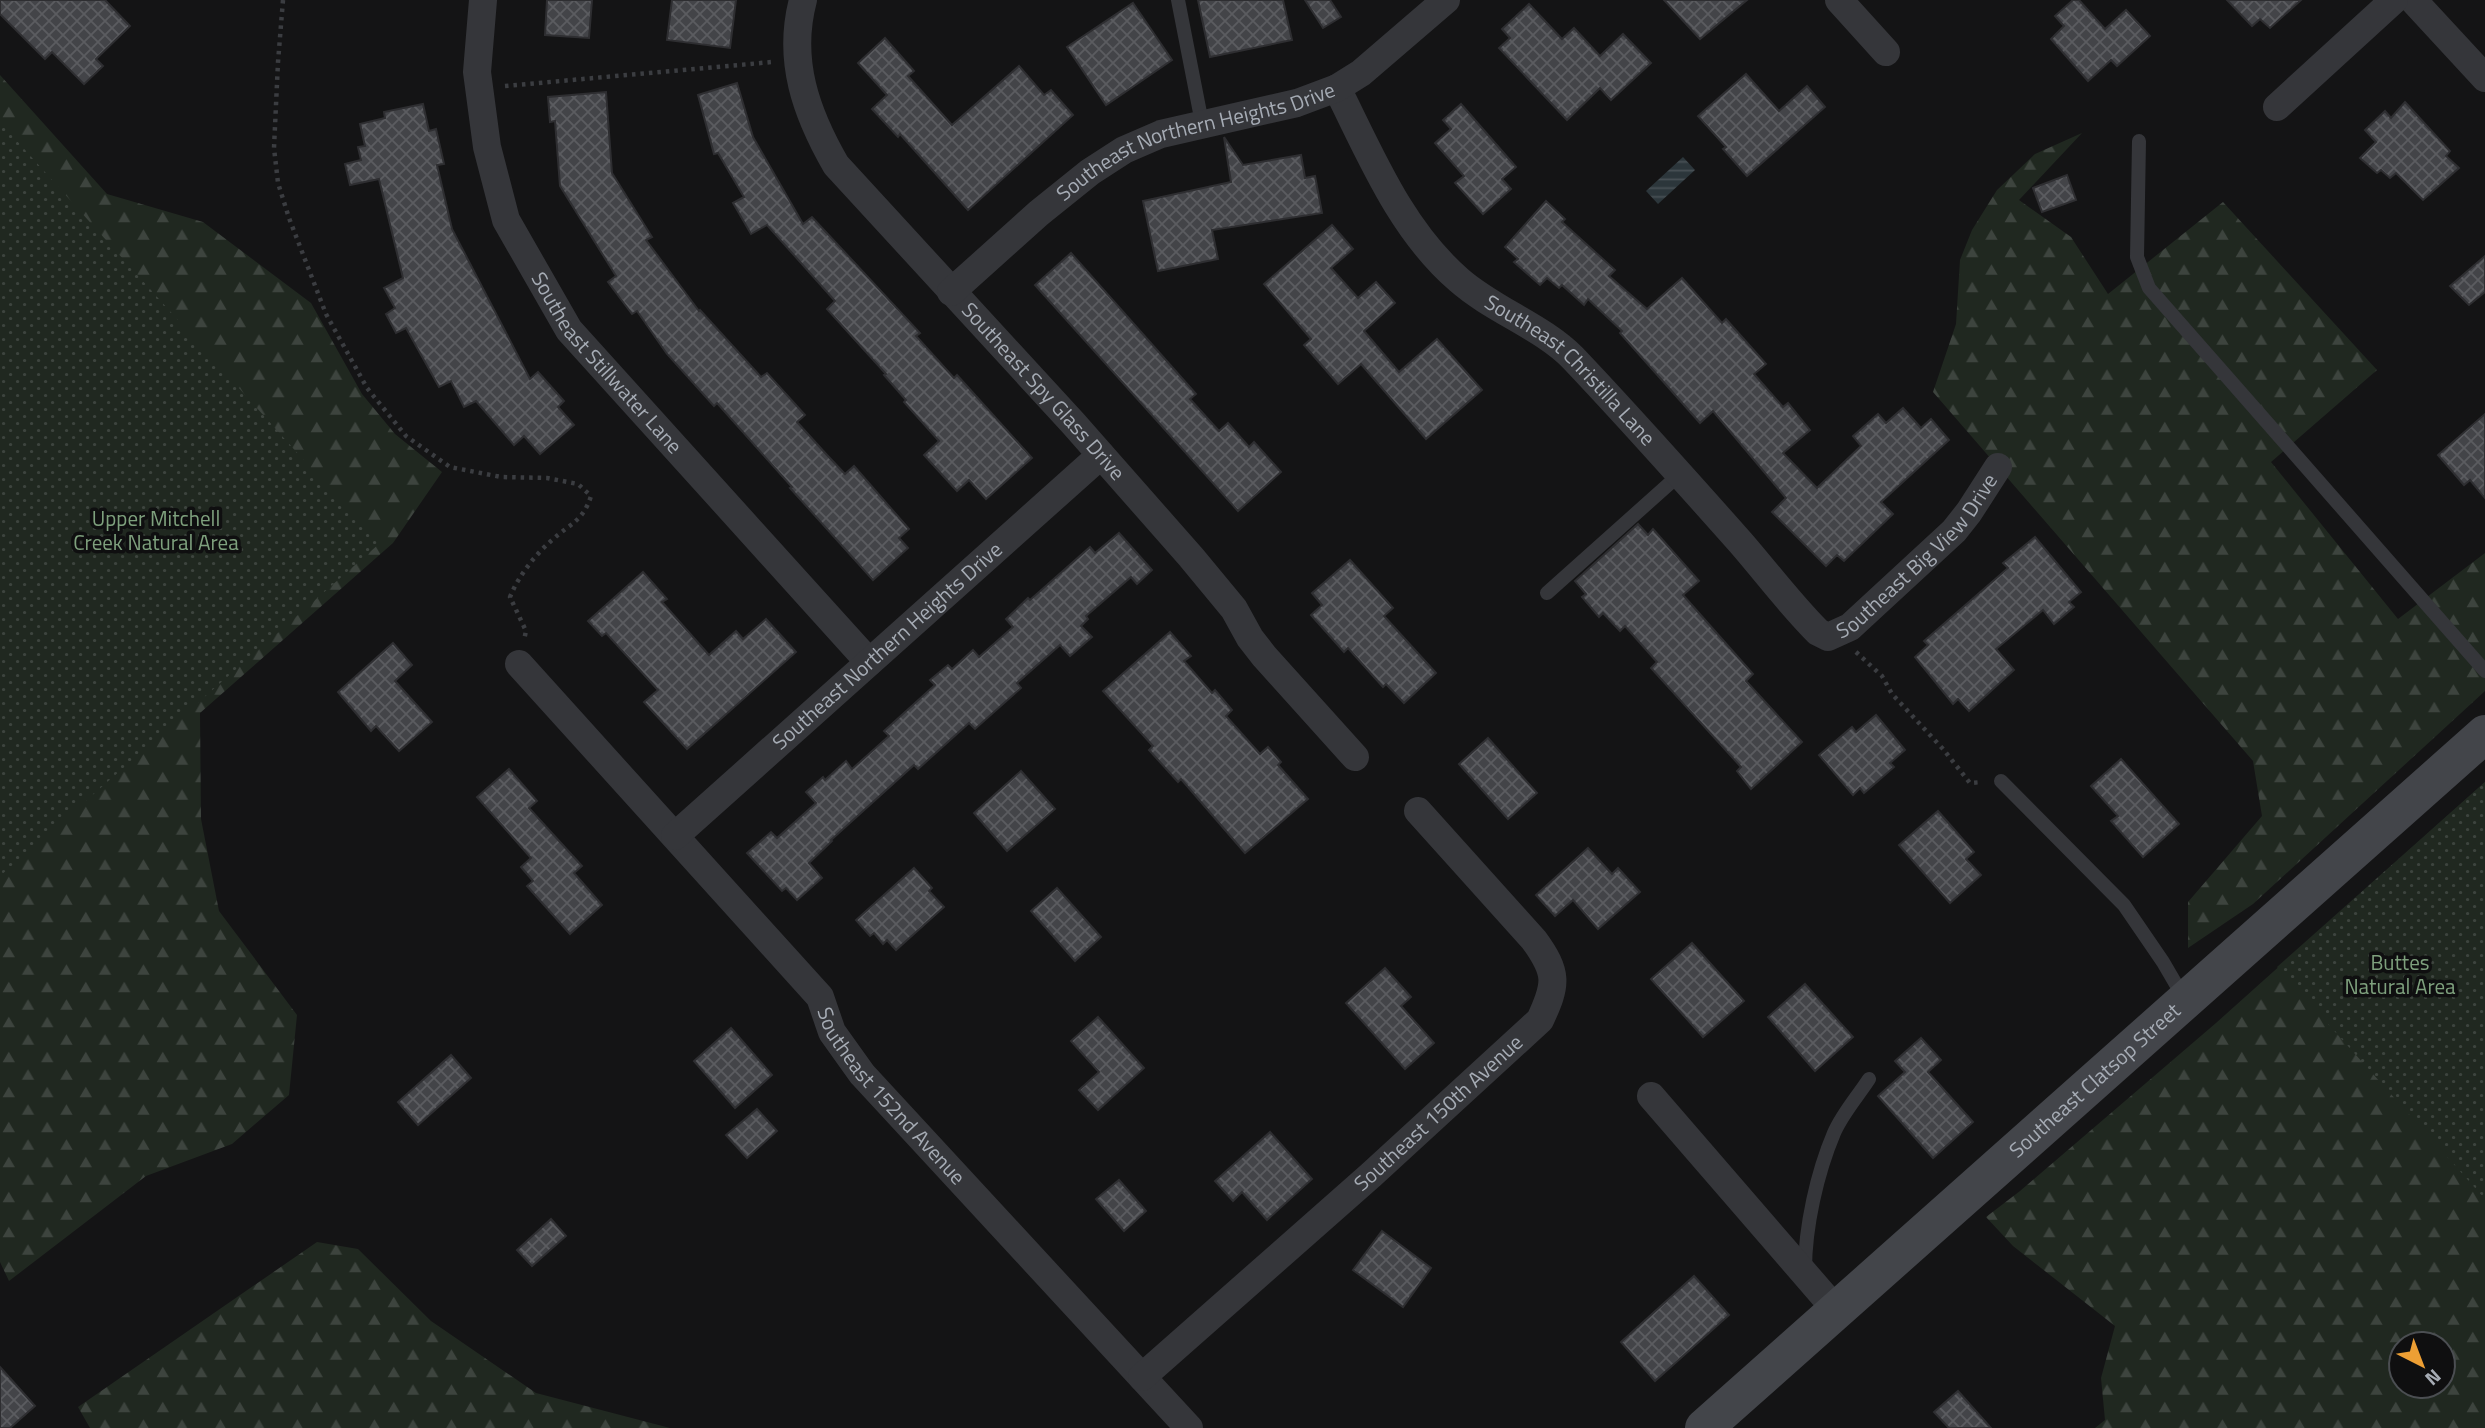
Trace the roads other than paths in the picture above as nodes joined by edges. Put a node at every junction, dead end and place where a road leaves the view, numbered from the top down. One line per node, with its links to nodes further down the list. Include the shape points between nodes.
1 (483, 0): 20 (street, Southeast Stillwater Lane, via 477,72 486,147 506,220 569,330)
2 (803, 0): 14 (street, Southeast Spy Glass Drive, via 797,60 806,106 818,134 836,165)
3 (1178, 0): 12 (lane)
4 (1446, 0): 10 (street, Southeast Northern Heights Drive, via 1362,73)
5 (1839, 0): 8 (street)
6 (2394, 0): 11 (street)
7 (2413, 0): 9 (street)
8 (1886, 52)
9 (2485, 78)
10 (1337, 88): 12 (street, Southeast Northern Heights Drive, via 1297,103); 17 (street, Southeast Christilla Lane, via 1388,188 1436,258 1487,301 1570,355)
11 (2277, 107)
12 (1202, 123): 14 (street, Southeast Northern Heights Drive, via 1124,150 1090,172)
13 (2139, 141): 22 (lane, via 2137,257 2149,288)
14 (951, 292): 15 (street, Southeast Spy Glass Drive)
15 (1101, 455): 20 (street, Southeast Northern Heights Drive); 24 (street, Southeast Spy Glass Drive, via 1214,583 1264,656)
16 (1998, 467): 19 (street, Southeast Big View Drive, via 1954,531 1850,627)
17 (1679, 475): 18 (lane); 19 (street, Southeast Christilla Lane, via 1809,623)
18 (1547, 593)
19 (1832, 636)
20 (869, 663): 27 (street, Southeast Northern Heights Drive)
21 (519, 664): 27 (street, Southeast 152nd Avenue)
22 (2485, 671)
23 (2485, 734): 28 (street, Southeast Clatsop Street)
24 (1355, 757)
25 (2001, 781): 28 (lane, via 2124,905)
26 (1418, 811): 33 (street, Southeast 150th Avenue, via 1548,959 1552,995 1539,1020)
27 (675, 836): 33 (street, Southeast 152nd Avenue, via 820,997 832,1032 862,1074)
28 (2185, 1001): 32 (street, Southeast Clatsop Street)
29 (1869, 1079): 31 (lane, via 1834,1132 1805,1239)
30 (1651, 1097): 31 (street)
31 (1805, 1275): 32 (street)
32 (1838, 1311): 35 (street, Southeast Clatsop Street)
33 (1142, 1377): 34 (street, Southeast 152nd Avenue)
34 (1188, 1428)
35 (1704, 1428)

